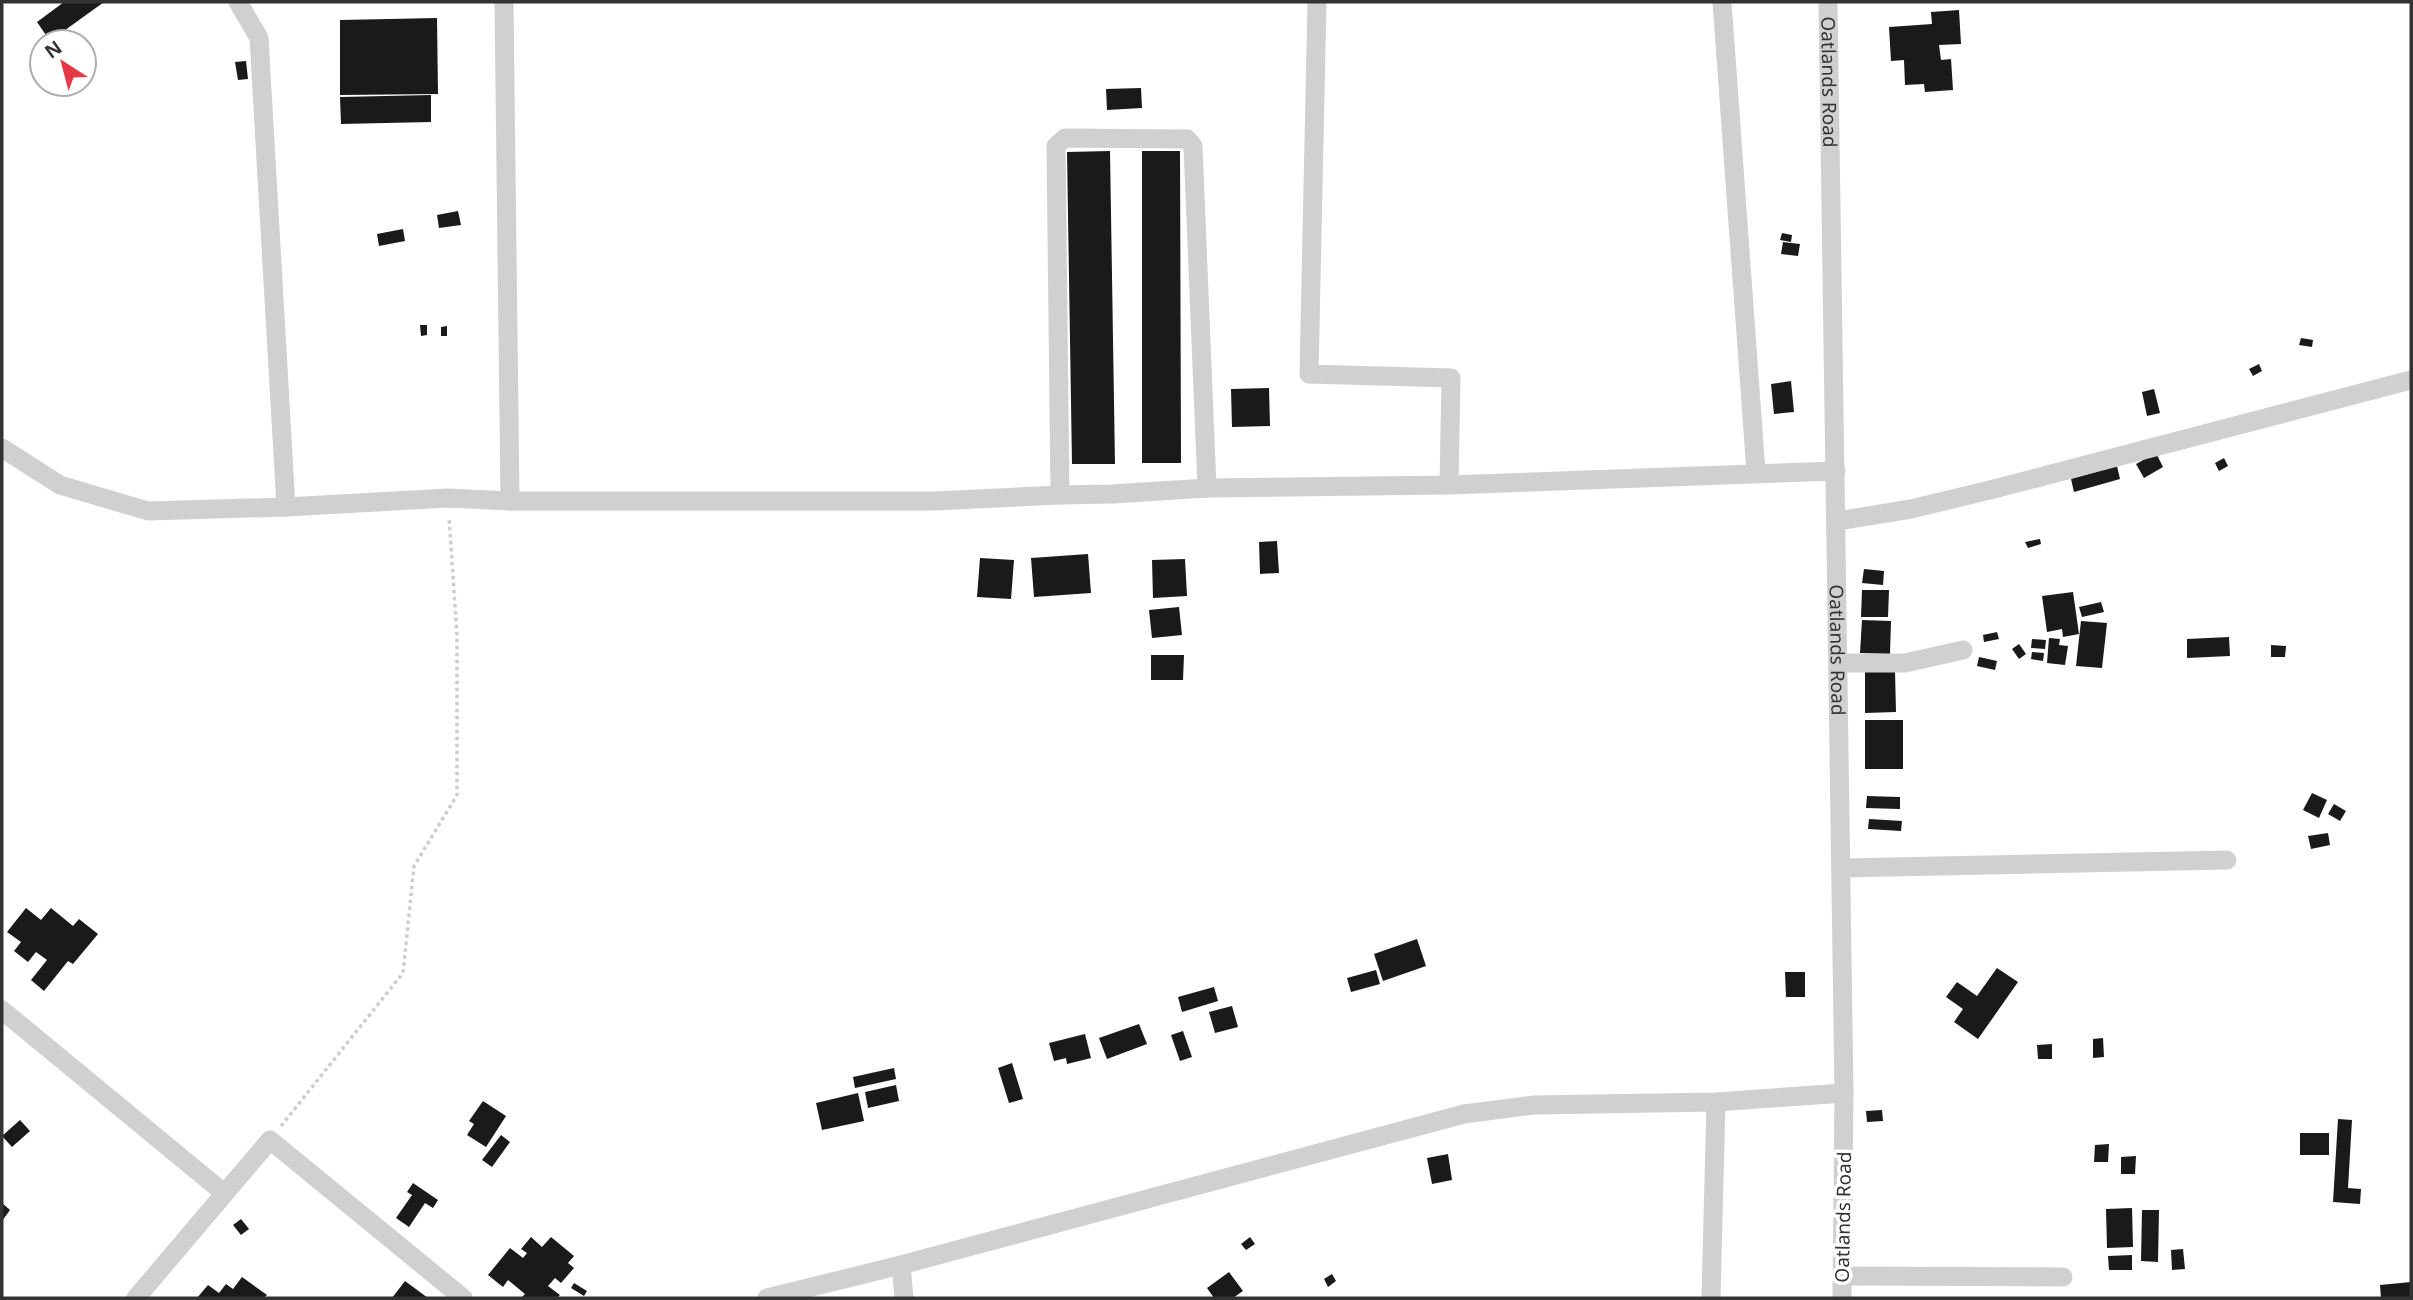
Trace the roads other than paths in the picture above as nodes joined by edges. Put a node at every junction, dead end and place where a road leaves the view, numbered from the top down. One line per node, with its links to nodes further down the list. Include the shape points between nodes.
1 (238, 2): 14 (street, via 260,38)
2 (504, 2): 13 (street)
3 (1317, 2): 10 (street, via 1309,374 1451,378)
4 (1722, 2): 9 (street)
5 (1828, 2): 8 (street, Oatlands Road)
6 (2411, 380): 15 (street, via 1994,489)
7 (2, 448): 14 (street, via 61,485 148,511)
8 (1836, 471): 9 (street); 15 (street, Oatlands Road)
9 (1756, 472): 10 (street)
10 (1449, 485): 11 (street)
11 (1207, 488): 12 (street); 12 (street, via 1193,146 1187,139 1065,138 1056,146)
12 (1060, 495): 13 (street, via 935,501)
13 (510, 501): 14 (street, via 448,498)
14 (286, 507)
15 (1837, 521): 17 (street, Oatlands Road)
16 (1963, 650): 17 (street, via 1905,663)
17 (1839, 663): 19 (street, Oatlands Road)
18 (2227, 860): 19 (street)
19 (1841, 868): 21 (street, Oatlands Road)
20 (2, 1010): 23 (street)
21 (1844, 1093): 22 (street); 25 (street, Oatlands Road)
22 (1716, 1102): 24 (street, via 1534,1105 1464,1114); 31 (street)
23 (224, 1194): 27 (street); 28 (street, via 270,1140)
24 (901, 1265): 29 (street); 30 (street)
25 (1842, 1276): 26 (street); 32 (street, Oatlands Road)
26 (2063, 1278)
27 (136, 1298)
28 (463, 1298)
29 (767, 1298)
30 (904, 1298)
31 (1711, 1298)
32 (1842, 1298)

